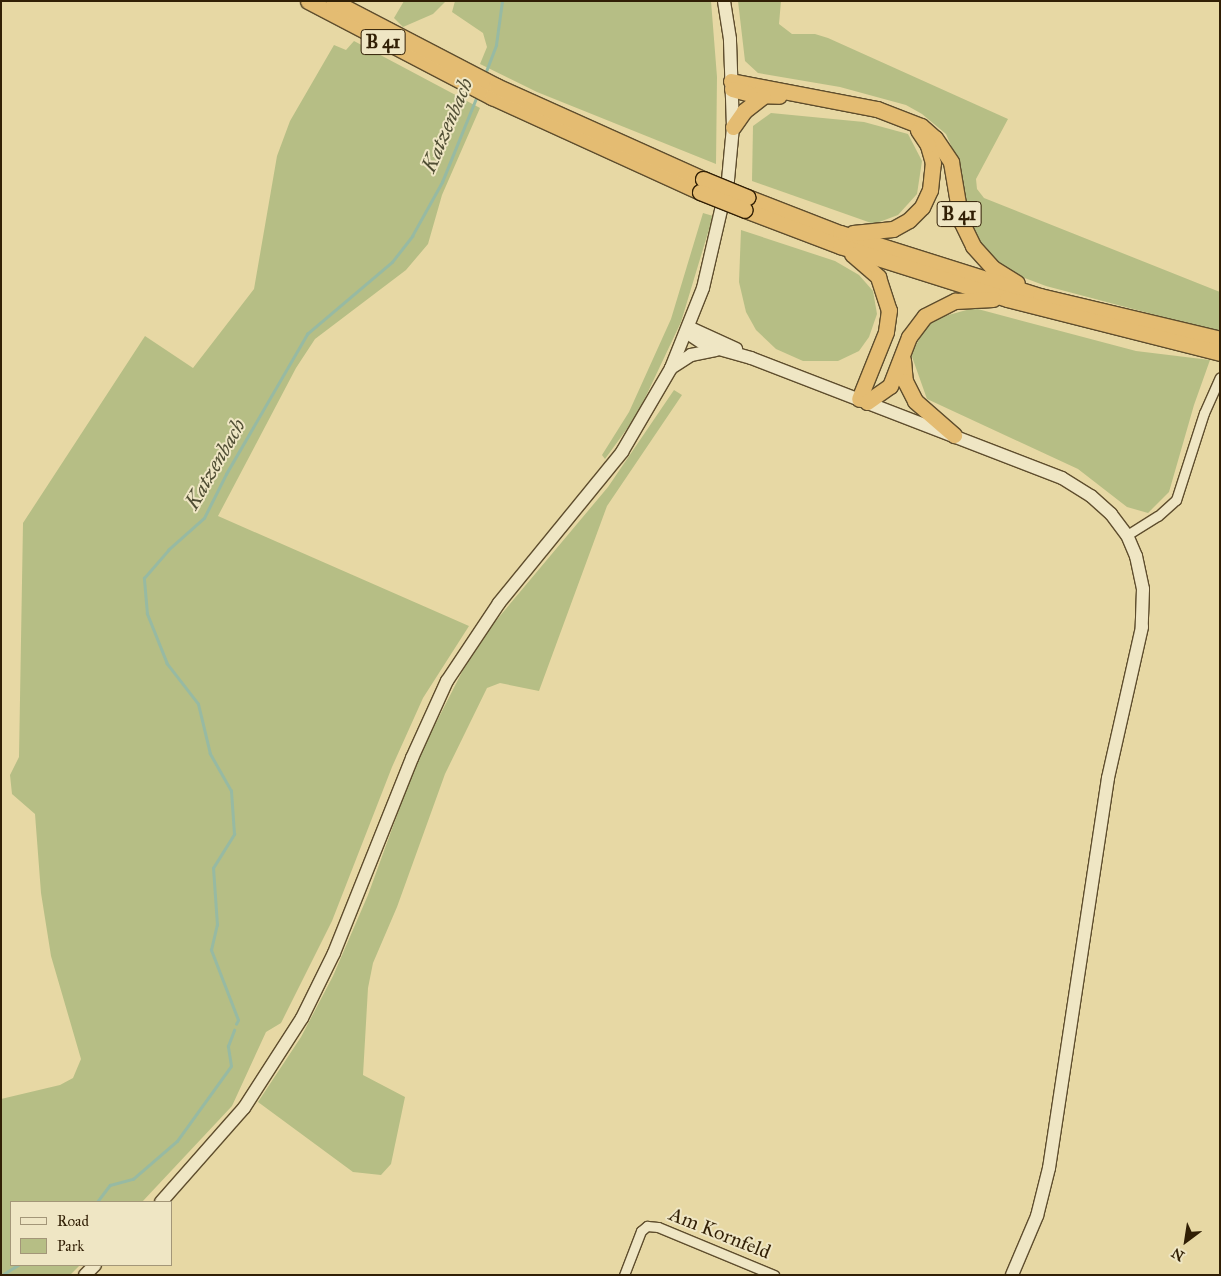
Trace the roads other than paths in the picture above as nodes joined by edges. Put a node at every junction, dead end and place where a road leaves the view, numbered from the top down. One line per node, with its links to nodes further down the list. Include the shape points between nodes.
1 (308, 1): 4 (highway, B 41)
2 (333, 1): 4 (highway, B 41)
3 (724, 1): 5 (main road)
4 (461, 75): 10 (highway, B 41, bridge, via 701,186)
5 (732, 85): 6 (highway); 7 (highway, via 752,83); 9 (main road)
6 (763, 96): 7 (highway); 9 (highway, via 744,110)
7 (798, 96): 8 (highway, via 877,109)
8 (904, 117): 10 (highway, B 41, via 924,137 931,154 932,181 927,199 909,220 893,229); 11 (highway, B 41, via 928,132 946,153 956,180 961,222 978,254 993,268)
9 (733, 127): 13 (main road, via 728,180 714,250)
10 (840, 239): 11 (highway, B 41); 12 (highway, B 41); 21 (highway, B 41, via 872,270 888,302 886,332)
11 (1040, 296): 14 (highway, B 41)
12 (1007, 299): 16 (highway, B 41, via 963,300 939,306 919,322); 17 (highway, B 41)
13 (687, 330): 15 (main road, via 698,342); 18 (main road); 19 (main road)
14 (1220, 339)
15 (718, 349): 18 (main road); 19 (main road, via 691,355)
16 (903, 353): 21 (highway, B 41, via 890,386); 22 (highway, via 904,374 911,394 926,413)
17 (1220, 353)
18 (751, 358): 21 (main road)
19 (671, 368): 24 (main road, via 622,452 500,603 447,681 412,758 334,953 302,1018 244,1108)
20 (1220, 377): 23 (street, via 1204,413 1176,500 1158,516)
21 (863, 400): 22 (main road)
22 (954, 435): 23 (main road, via 1072,483 1102,504)
23 (1127, 535): 29 (main road, via 1141,577 1142,627 1108,778 1049,1168 1037,1216)
24 (162, 1201)
25 (94, 1266): 26 (main road)
26 (85, 1275)
27 (624, 1275): 28 (street, Am Kornfeld, via 641,1231 648,1226 658,1226)
28 (774, 1275)
29 (1012, 1275)

